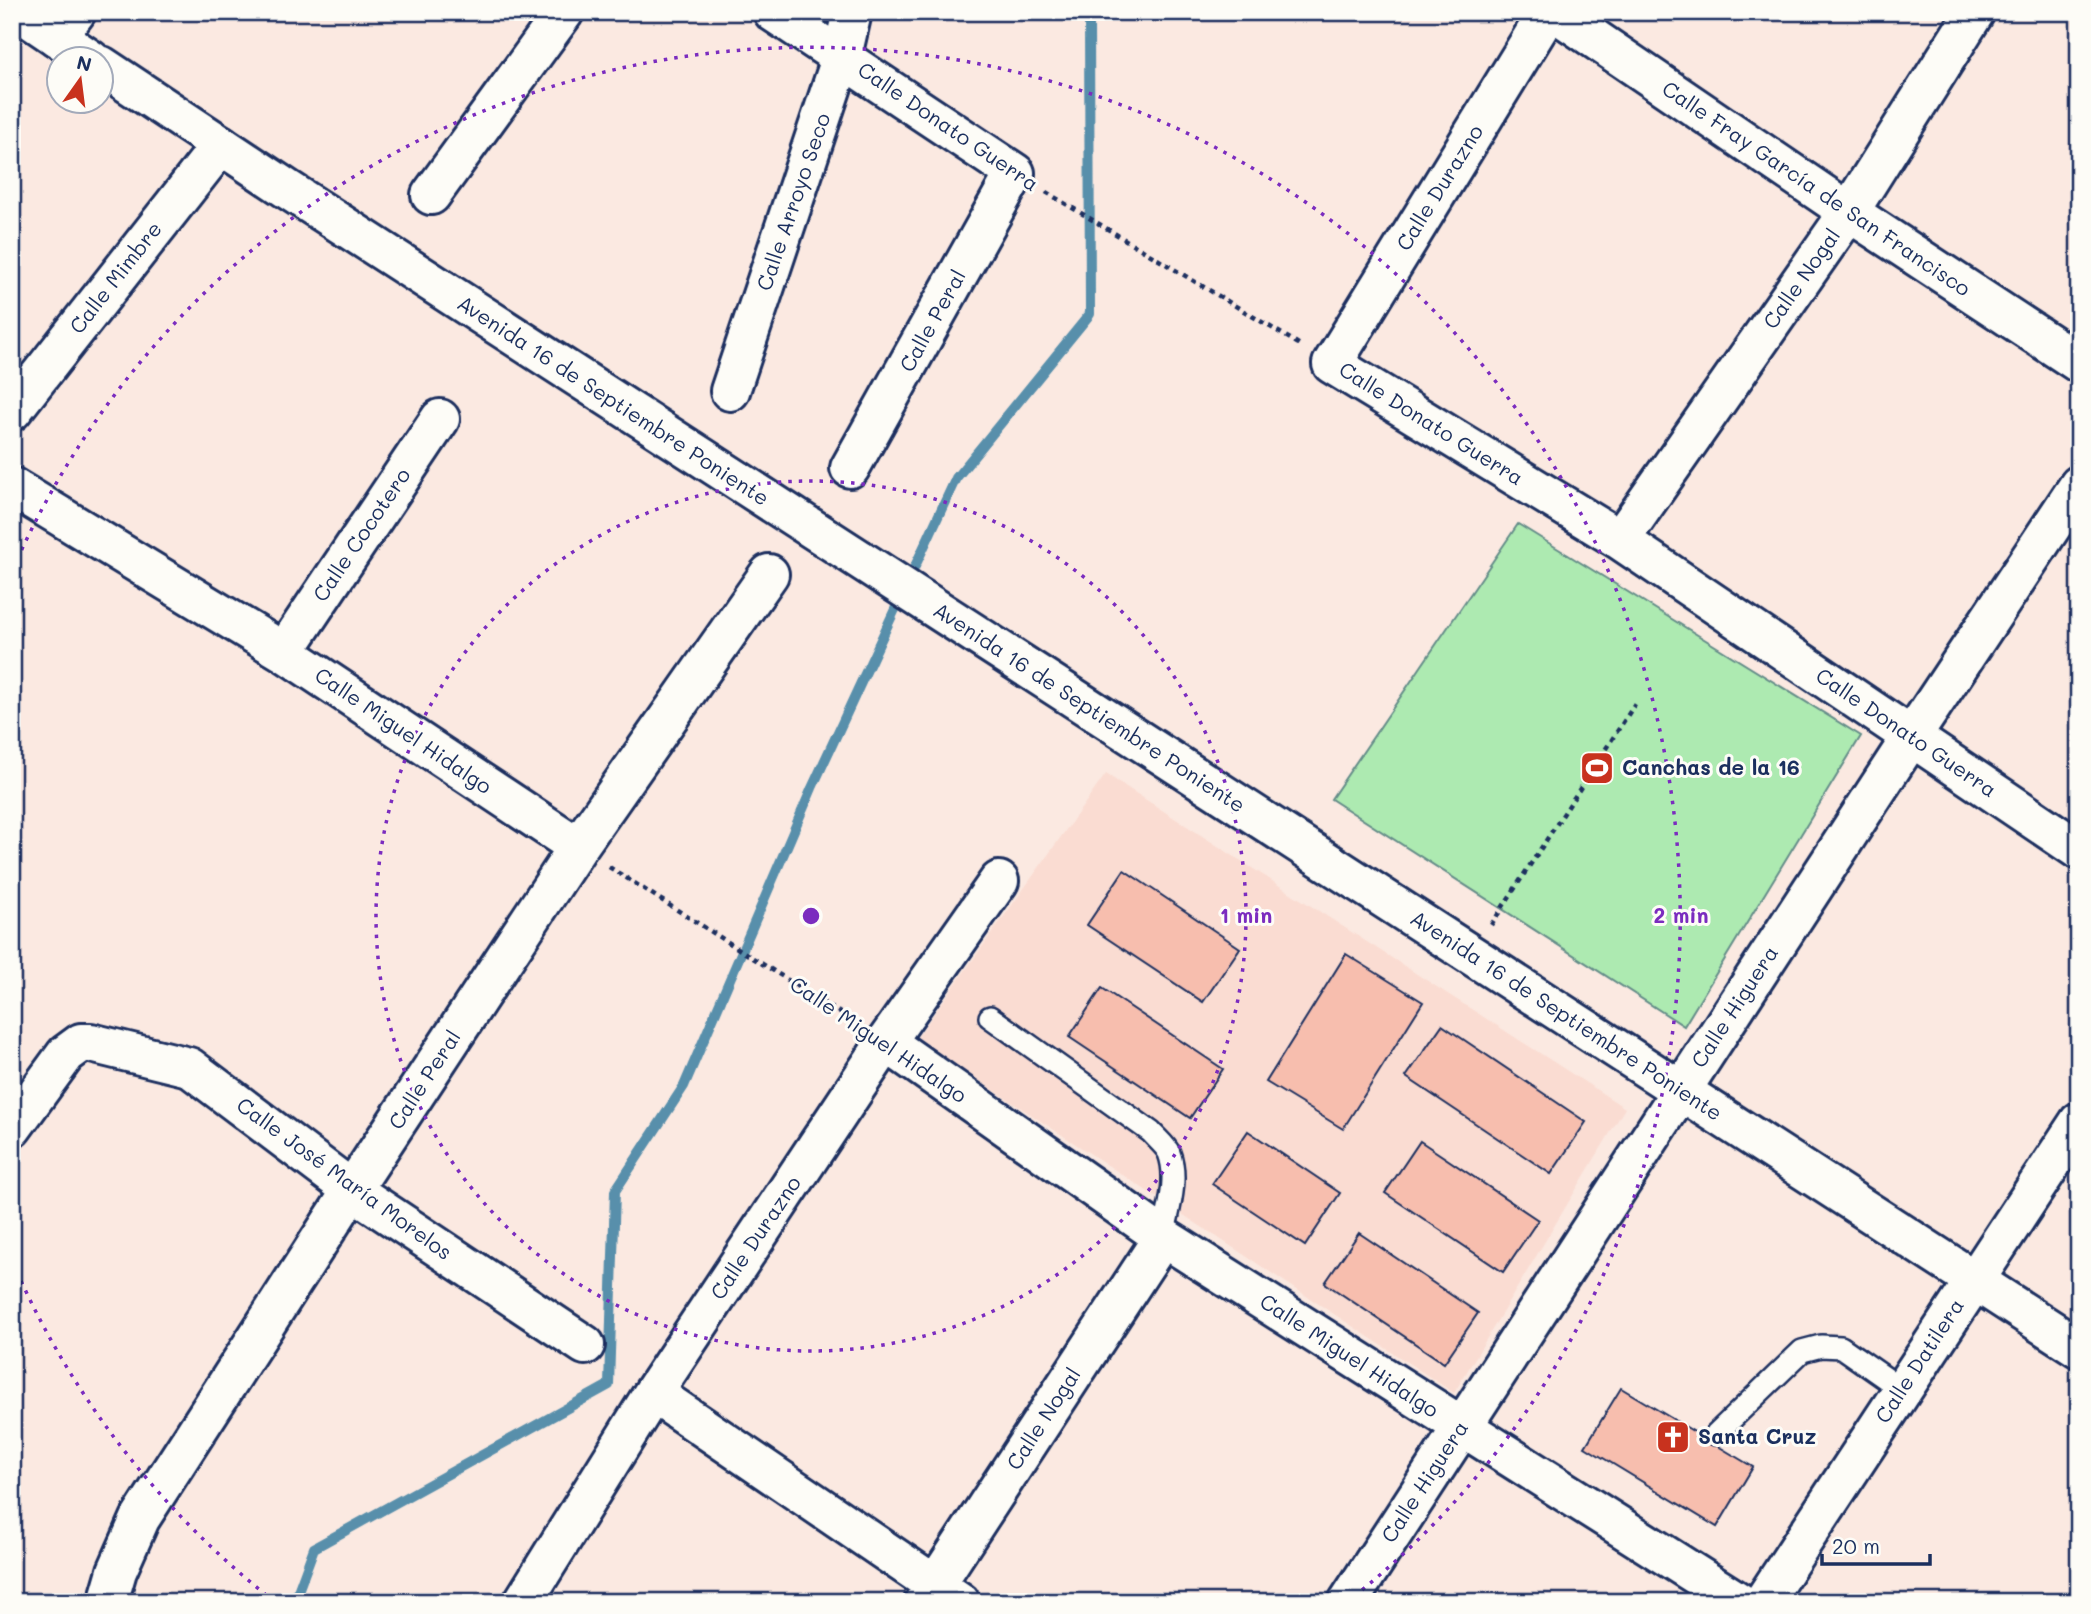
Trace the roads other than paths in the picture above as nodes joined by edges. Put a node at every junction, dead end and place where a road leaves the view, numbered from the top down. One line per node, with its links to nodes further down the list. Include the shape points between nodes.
1 (20, 12): 8 (street)
2 (564, 12): 14 (street)
3 (773, 12): 10 (street, Calle Donato Guerra)
4 (852, 12): 10 (street, Calle Arroyo Seco)
5 (1548, 12): 16 (street, Calle Durazno)
6 (1555, 12): 15 (street, Calle Fray García de San Francisco)
7 (1975, 12): 15 (street, Calle Nogal)
8 (67, 25): 9 (street)
9 (81, 46)
10 (842, 56): 13 (street, Calle Donato Guerra); 18 (street, Calle Arroyo Seco)
11 (116, 75): 12 (street, Avenida 16 de Septiembre Poniente)
12 (220, 145): 19 (street, Calle Mimbre); 33 (street, Avenida 16 de Septiembre Poniente)
13 (1015, 173): 21 (street, Calle Peral)
14 (431, 195)
15 (1849, 212): 17 (street, Calle Fray García de San Francisco); 24 (street, Calle Nogal)
16 (1332, 363): 24 (street, Calle Donato Guerra)
17 (2079, 363)
18 (730, 391)
19 (12, 411)
20 (440, 419): 26 (street, Calle Cocotero)
21 (850, 468)
22 (2079, 485): 27 (street, Calle Higuera)
23 (12, 487): 26 (street, Calle Miguel Hidalgo)
24 (1620, 540): 27 (street, Calle Donato Guerra)
25 (769, 574): 28 (street, Calle Peral)
26 (284, 652): 28 (street, Calle Miguel Hidalgo)
27 (1912, 736): 29 (street, Calle Donato Guerra); 33 (street, Calle Higuera)
28 (578, 847): 36 (street, Calle Peral)
29 (2079, 850)
30 (999, 881): 32 (street, Calle Durazno)
31 (990, 1017): 37 (lane, via 1151,1132 1168,1151 1172,1189)
32 (886, 1042): 37 (street, Calle Miguel Hidalgo); 42 (street, Calle Durazno)
33 (1681, 1090): 38 (street, Avenida 16 de Septiembre Poniente); 43 (street, Calle Higuera)
34 (2079, 1122): 38 (street, Calle Datilera)
35 (12, 1128): 36 (street, Calle José María Morelos, via 66,1054 81,1043 91,1044 190,1067)
36 (352, 1191): 39 (street, Calle José María Morelos); 46 (street, Calle Peral, via 140,1519)
37 (1163, 1237): 43 (street, Calle Miguel Hidalgo); 45 (street, Calle Nogal)
38 (1972, 1281): 40 (street, Avenida 16 de Septiembre Poniente); 41 (street, Calle Datilera)
39 (585, 1345)
40 (2079, 1348)
41 (1901, 1389): 44 (lane, via 1841,1347 1821,1346 1802,1351); 50 (street, Calle Datilera)
42 (653, 1393): 45 (street); 47 (street, Calle Durazno)
43 (1460, 1426): 48 (street, Calle Higuera); 49 (street, Calle Miguel Hidalgo)
44 (1716, 1434)
45 (940, 1596)
46 (108, 1602)
47 (523, 1602)
48 (1348, 1602)
49 (1739, 1602)
50 (1763, 1602)

